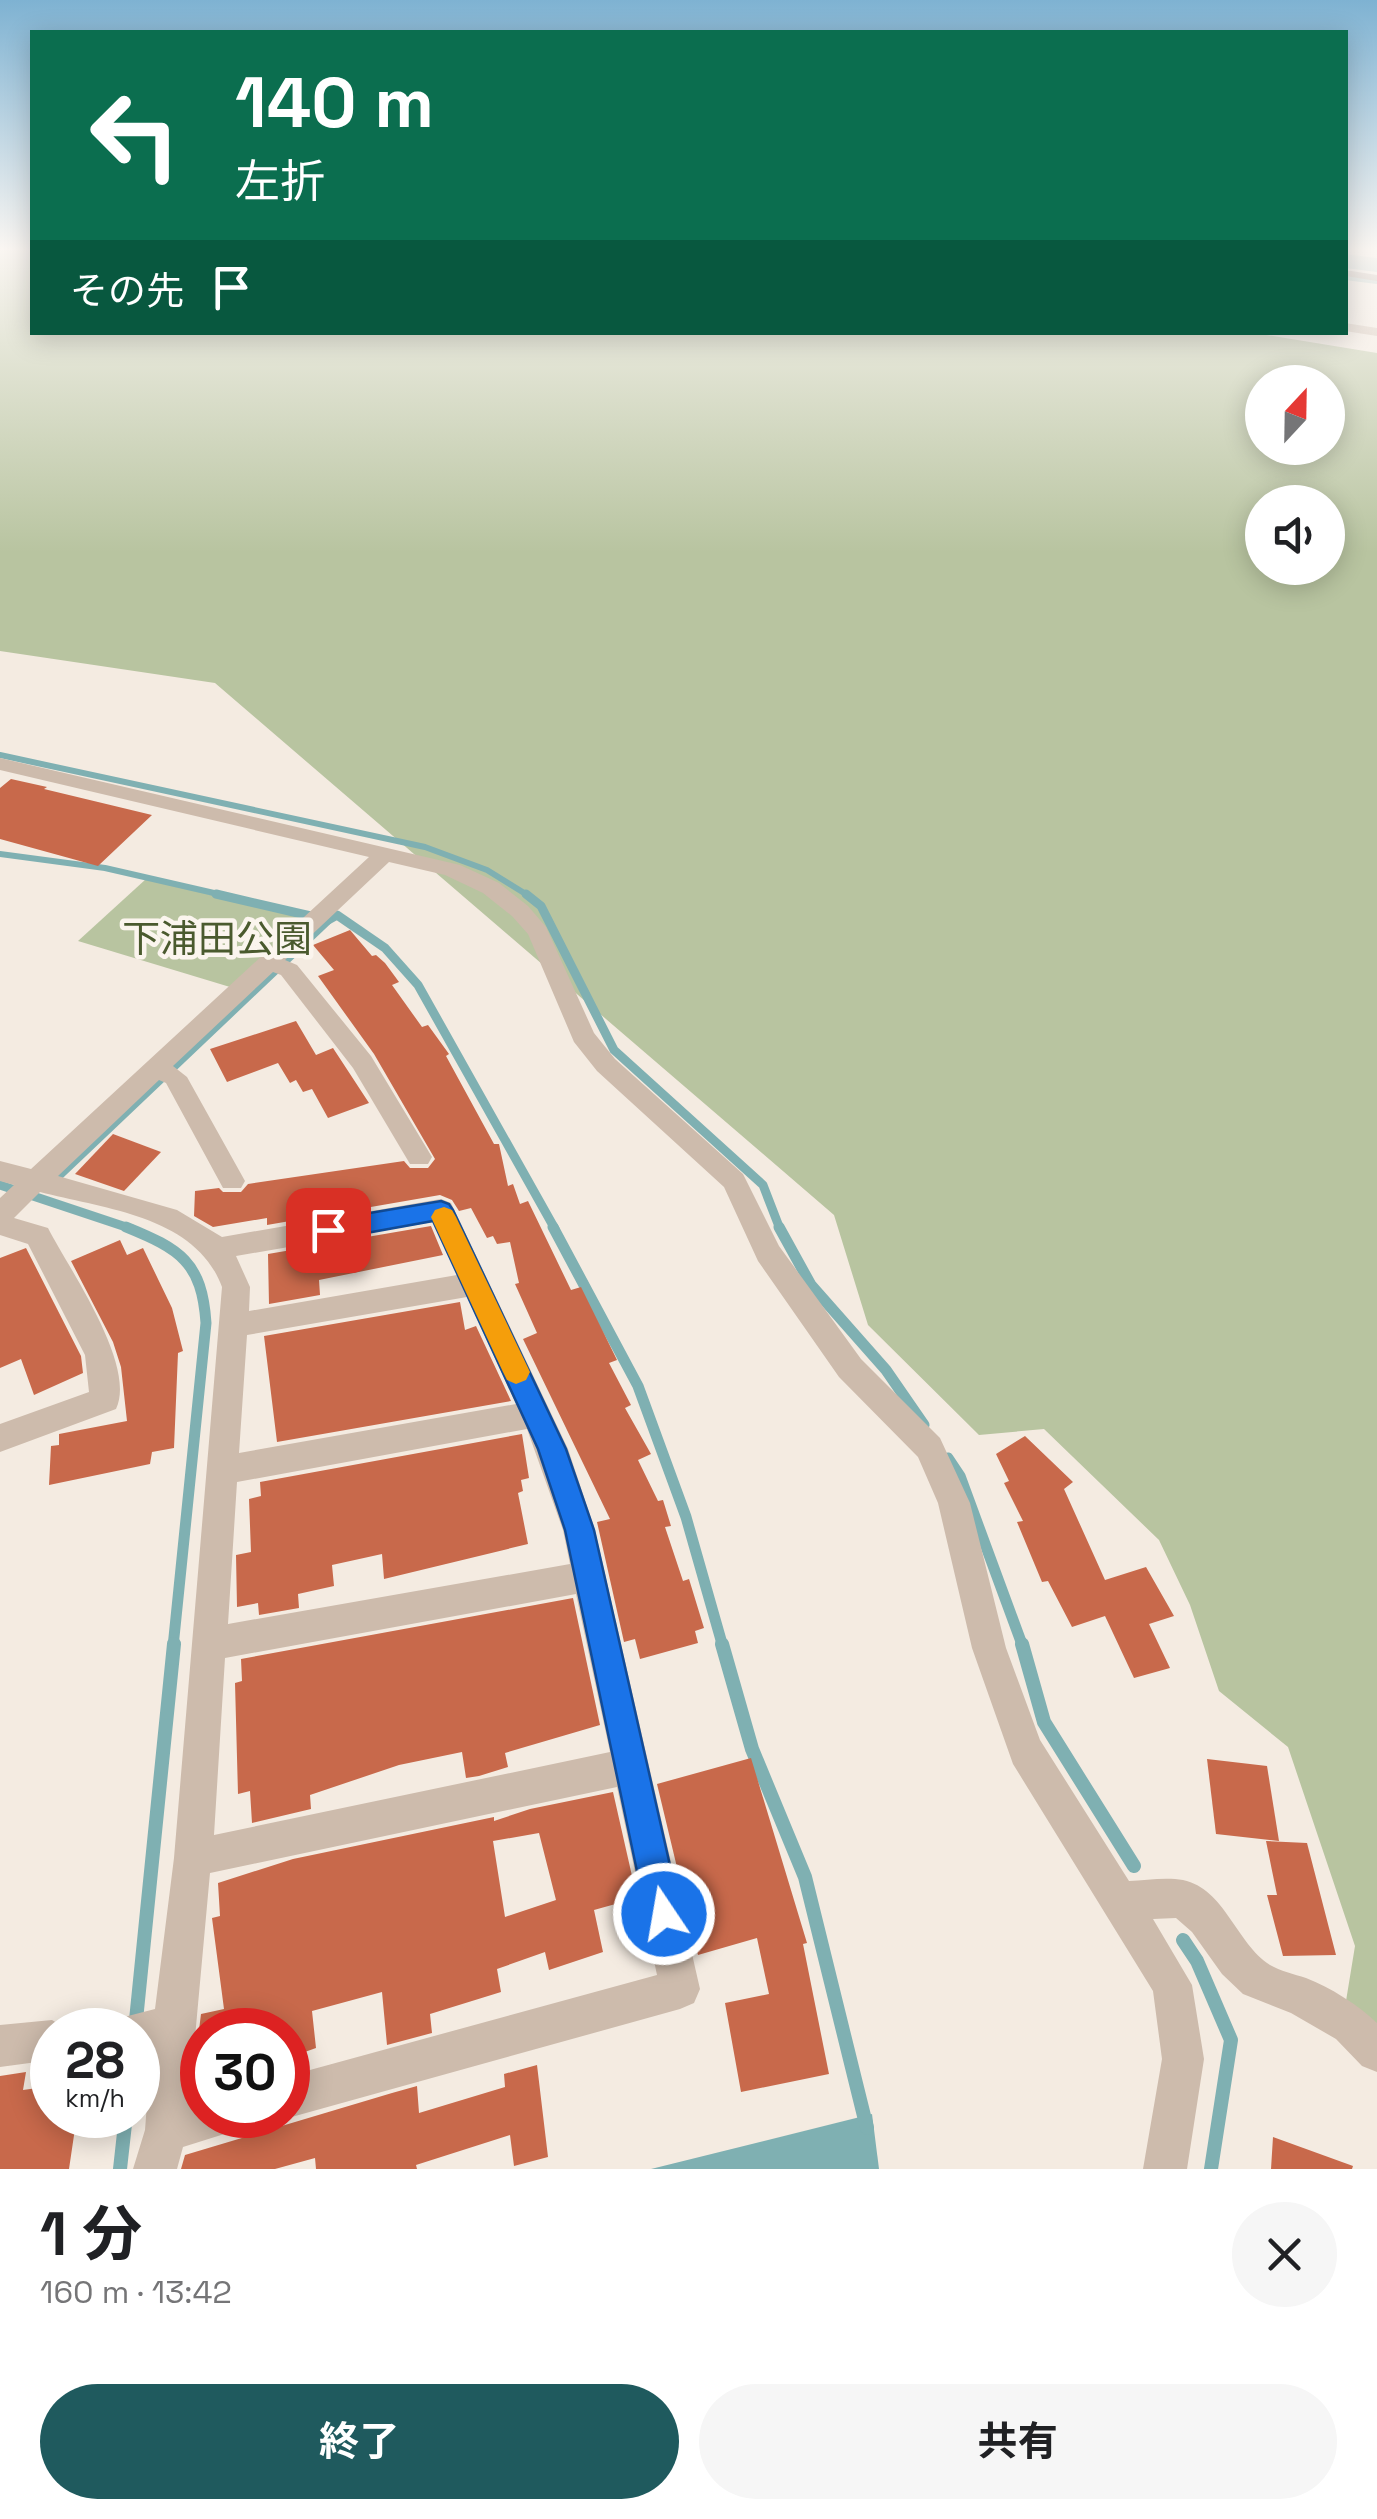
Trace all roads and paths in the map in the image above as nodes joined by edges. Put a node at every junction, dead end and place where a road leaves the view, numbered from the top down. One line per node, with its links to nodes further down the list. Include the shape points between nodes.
1 (0, 764): 2 (street)
2 (386, 854): 3 (street); 19 (street, via 452,870 520,911 538,932 583,1036 734,1181 768,1253 850,1368 928,1448 954,1503 989,1648 1026,1751)
3 (276, 965): 4 (street); 5 (street, via 362,1062)
4 (162, 1072): 7 (street); 8 (street)
5 (419, 1156)
6 (0, 1171): 8 (street)
7 (232, 1181)
8 (24, 1200): 9 (street, via 176,1220); 13 (street, via 100,1354 105,1400)
9 (215, 1249): 10 (street, via 441,1210); 11 (street, via 236,1288)
10 (475, 1284): 11 (street); 12 (street)
11 (236, 1325): 14 (street)
12 (536, 1414): 14 (street); 15 (street, via 580,1530)
13 (0, 1438)
14 (225, 1470): 16 (street)
15 (589, 1576): 16 (street); 17 (street)
16 (211, 1644): 18 (street)
17 (631, 1766): 18 (street); 24 (street, via 680,1989)
18 (194, 1858): 20 (street)
19 (1116, 1900): 23 (street, via 1182,1898 1257,1980 1304,1996); 25 (street, via 1172,1986 1183,2059)
20 (160, 2008)
21 (30, 2043): 22 (street)
22 (0, 2046)
23 (1377, 2051)
24 (310, 2091)
25 (1165, 2169)

